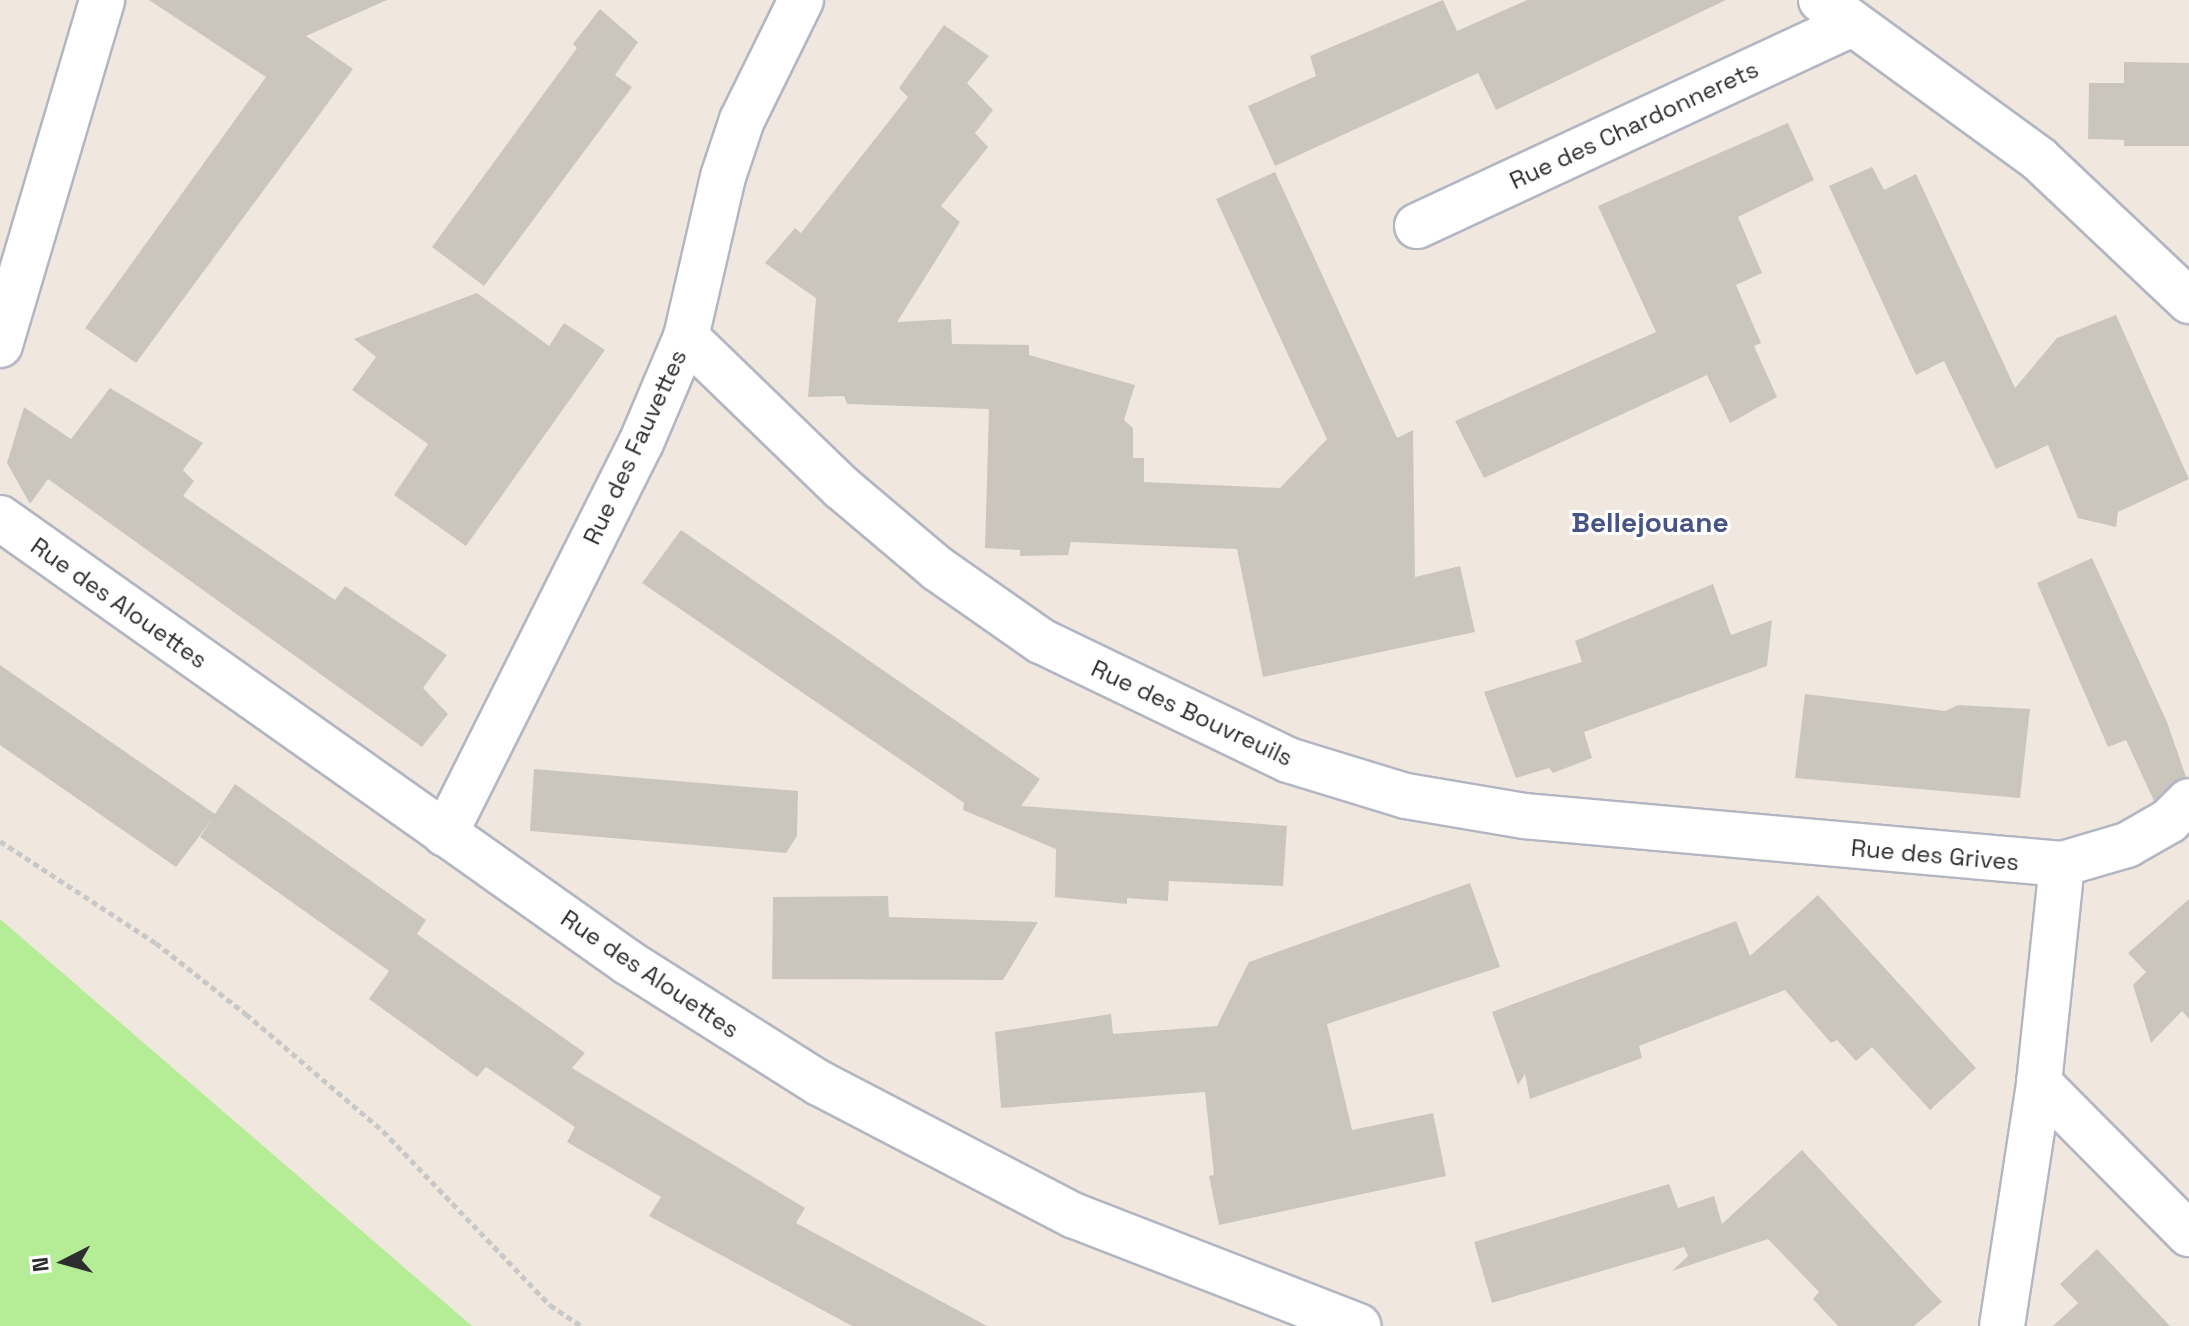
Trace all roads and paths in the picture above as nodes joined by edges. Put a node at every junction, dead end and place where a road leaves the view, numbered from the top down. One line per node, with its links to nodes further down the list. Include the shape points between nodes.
1 (102, 0): 7 (street)
2 (801, 0): 6 (street, Rue des Fauvettes, via 742,120 723,177)
3 (1836, 12): 4 (street, Rue des Chardonnerets); 5 (street, Rue des Chardonnerets, via 2039,159)
4 (1417, 226)
5 (2189, 301)
6 (686, 337): 10 (street, Rue des Fauvettes, via 641,443); 12 (street, Rue des Bouvreuils, via 842,488 938,569 1041,641 1228,735 1288,760 1406,796 1524,816)
7 (0, 345)
8 (0, 518): 10 (street, Rue des Alouettes)
9 (2182, 821): 13 (street, Rue des Grives, via 2127,845)
10 (445, 834): 17 (street, Rue des Alouettes, via 760,1048 944,1151 1103,1228)
11 (0, 841): 16 (path, via 156,943 246,1014 383,1131 550,1305)
12 (1808, 844): 13 (street, Rue des Grives)
13 (2062, 864): 14 (street)
14 (2039, 1083): 15 (street); 18 (street)
15 (2189, 1234)
16 (581, 1326)
17 (1358, 1326)
18 (2002, 1326)

